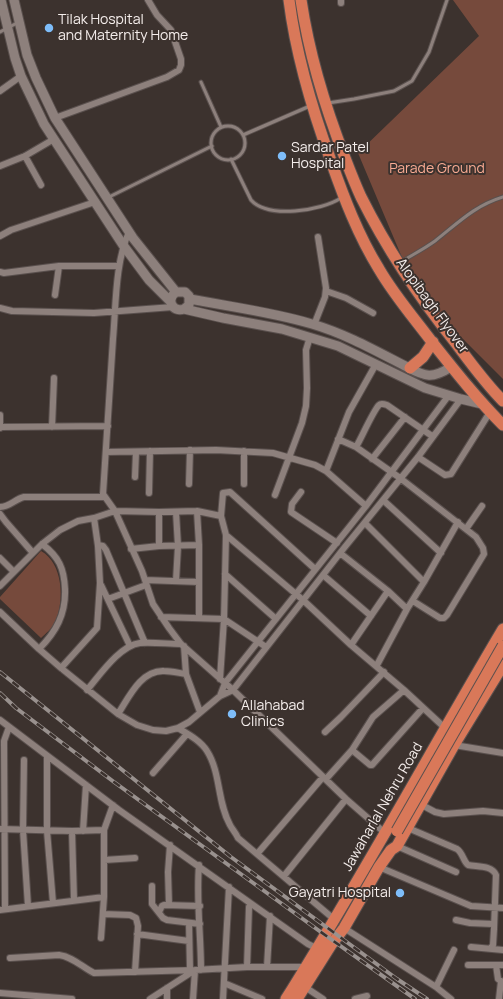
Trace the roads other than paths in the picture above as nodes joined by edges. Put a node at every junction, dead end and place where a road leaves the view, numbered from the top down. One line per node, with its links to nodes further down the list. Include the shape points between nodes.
1 (1, 0): 8 (main road)
2 (14, 0): 7 (main road)
3 (148, 0): 16 (street, via 171,30 181,59 178,70 167,77)
4 (289, 0): 13 (highway)
5 (301, 0): 11 (highway, via 309,46)
6 (447, 0): 14 (lane, via 429,52 412,81 394,90)
7 (19, 22): 8 (lane); 16 (main road, via 26,54)
8 (4, 29): 9 (main road)
9 (21, 76): 12 (street); 19 (main road)
10 (201, 82): 17 (lane)
11 (321, 88): 13 (highway); 14 (highway)
12 (0, 91)
13 (309, 92): 15 (highway)
14 (325, 103): 27 (highway)
15 (312, 105): 18 (lane); 27 (highway)
16 (55, 118): 26 (main road)
17 (221, 127): 18 (lane, via 236,128); 20 (lane, via 213,136)
18 (243, 135): 22 (lane, via 243,150 236,158)
19 (54, 139): 21 (street); 28 (main road)
20 (212, 146): 22 (lane, via 221,158); 26 (lane)
21 (25, 156): 23 (street); 24 (street)
22 (231, 159): 27 (lane, via 251,200 262,207 285,212 315,208 336,201)
23 (0, 166)
24 (41, 185)
25 (503, 197): 33 (lane, via 475,209 433,242)
26 (107, 198): 29 (main road)
27 (354, 200): 33 (highway, via 371,215); 50 (highway, via 358,229 379,269); 61 (highway, Alopibagh Flyover, via 401,281); 64 (highway, Alopibagh Flyover, via 375,252 407,301)
28 (95, 202): 30 (street); 32 (main road)
29 (129, 232): 32 (street); 38 (main road)
30 (0, 236)
31 (318, 237): 37 (street)
32 (123, 245): 35 (street); 41 (main road)
33 (398, 264): 59 (highway, via 442,327)
34 (59, 266): 35 (street); 36 (street); 39 (street)
35 (120, 266): 45 (street)
36 (0, 272)
37 (326, 291): 46 (street, via 346,298); 48 (street)
38 (176, 292): 40 (main road, via 185,292); 41 (main road, via 172,296)
39 (56, 295)
40 (190, 299): 43 (main road, via 189,305); 44 (main road)
41 (172, 305): 43 (main road, via 179,310); 45 (street)
42 (0, 308): 45 (street, via 12,311)
43 (184, 309): 47 (main road)
44 (248, 310): 47 (main road); 48 (main road)
45 (115, 311): 66 (street)
46 (373, 313)
47 (246, 322): 49 (main road)
48 (314, 324): 53 (main road)
49 (310, 337): 51 (main road, via 338,346); 79 (street, via 306,350 306,406)
50 (433, 342): 52 (highway); 53 (highway, via 423,357)
51 (376, 364): 56 (main road); 71 (street, via 349,412)
52 (451, 367): 54 (main road); 60 (highway)
53 (410, 368): 54 (main road)
54 (434, 376): 56 (main road)
55 (54, 378): 68 (street)
56 (434, 391): 57 (main road)
57 (449, 395): 58 (main road); 69 (street)
58 (461, 399): 60 (main road); 70 (street)
59 (503, 401)
60 (486, 408): 65 (highway); 78 (street, via 451,474 445,474)
61 (503, 409)
62 (0, 415): 67 (street)
63 (405, 417): 69 (street); 72 (street, via 384,403 379,405); 80 (street)
64 (503, 419)
65 (503, 425)
66 (108, 426): 68 (street); 75 (street)
67 (0, 427): 68 (street)
68 (52, 427)
69 (424, 430): 70 (street); 84 (street)
70 (432, 436): 78 (street)
71 (338, 438): 72 (street); 83 (street)
72 (356, 447): 80 (street)
73 (190, 450): 74 (street); 77 (street); 87 (street)
74 (244, 451): 79 (street, via 273,453); 88 (street)
75 (106, 452): 76 (street); 92 (street, via 103,494)
76 (136, 452): 77 (street); 81 (street)
77 (150, 452): 82 (street)
78 (418, 457): 86 (street)
79 (289, 458): 83 (street); 91 (street)
80 (372, 459): 84 (street)
81 (135, 467): 82 (street); 85 (street)
82 (150, 468): 90 (street)
83 (326, 471): 94 (street)
84 (392, 473): 86 (street); 94 (street)
85 (135, 477)
86 (400, 478): 93 (street); 104 (street)
87 (189, 484)
88 (244, 484)
89 (301, 492): 108 (street, via 292,504 291,512)
90 (149, 493)
91 (275, 495)
92 (105, 497): 96 (street, via 19,498 8,506); 97 (street)
93 (383, 500): 105 (street); 117 (street)
94 (366, 506): 108 (street)
95 (482, 506): 106 (street)
96 (0, 507)
97 (115, 511): 99 (street); 103 (street); 114 (street)
98 (197, 511): 100 (street); 102 (street); 111 (street)
99 (159, 512): 100 (street); 112 (street)
100 (176, 512): 113 (street)
101 (0, 514): 115 (street)
102 (221, 516): 107 (street); 119 (street, via 223,493 230,492)
103 (94, 518): 109 (street, via 78,521 60,530); 110 (street)
104 (458, 522): 106 (street); 117 (street)
105 (365, 523): 116 (street); 126 (street)
106 (466, 529): 134 (street, via 480,542 484,554 447,615 440,618)
107 (226, 535): 121 (street); 131 (street)
108 (336, 543): 119 (street)
109 (42, 544): 115 (street); 150 (street, via 52,552 61,566 65,600 62,617)
110 (98, 545): 127 (street); 130 (street, via 106,550)
111 (199, 545): 113 (street); 125 (street)
112 (159, 546): 113 (street); 114 (street)
113 (178, 546): 123 (street)
114 (131, 549): 124 (street)
115 (34, 553): 120 (street)
116 (340, 553): 122 (street); 129 (street)
117 (441, 553): 126 (street)
118 (0, 558): 120 (street)
119 (315, 569): 131 (street)
120 (14, 572): 128 (street)
121 (225, 574): 140 (street); 141 (street)
122 (323, 575): 133 (street); 137 (street)
123 (176, 581): 124 (street); 125 (street)
124 (146, 582): 130 (street); 138 (street, via 153,604)
125 (199, 582): 139 (street)
126 (424, 582): 134 (street)
127 (100, 583): 132 (street); 154 (street, via 97,628)
128 (0, 586)
129 (388, 591): 135 (street); 137 (street)
130 (124, 593): 132 (street); 144 (street)
131 (296, 594): 133 (street); 141 (street)
132 (108, 599): 147 (street)
133 (303, 600): 145 (street); 149 (street)
134 (413, 600): 135 (street)
135 (407, 609): 153 (street)
136 (0, 612): 150 (street)
137 (370, 616): 145 (street)
138 (161, 617): 139 (street); 146 (street)
139 (199, 618): 140 (street)
140 (224, 619): 143 (street); 157 (street)
141 (276, 619): 143 (street)
142 (503, 628): 151 (highway, Jawaharlal Nehru Road)
143 (258, 641): 149 (street); 157 (street)
144 (145, 644): 146 (street); 147 (street)
145 (351, 644): 153 (street)
146 (182, 645): 156 (street); 157 (street)
147 (130, 646): 158 (street, via 117,655)
148 (503, 646): 186 (highway, bridge)
149 (266, 647): 159 (street)
150 (39, 649): 154 (street)
151 (489, 653): 152 (street); 168 (highway, Jawaharlal Nehru Road)
152 (503, 664): 171 (highway)
153 (377, 665): 155 (street)
154 (61, 668): 158 (street)
155 (384, 672): 160 (street); 169 (street)
156 (186, 674): 163 (street); 164 (street, via 163,670 155,672 140,681)
157 (222, 681): 159 (street); 161 (street)
158 (87, 690): 164 (street)
159 (233, 690): 161 (street); 177 (street)
160 (404, 690): 162 (street); 172 (street, via 373,717)
161 (220, 696): 163 (street)
162 (423, 708): 168 (street); 172 (street, via 372,765)
163 (200, 712): 167 (street)
164 (118, 714): 167 (street, via 137,725 153,730)
165 (0, 720): 166 (street)
166 (9, 727): 174 (street); 183 (street, via 4,740)
167 (178, 728): 170 (street)
168 (445, 728): 190 (highway, Jawaharlal Nehru Road)
169 (325, 732)
170 (187, 734): 176 (street); 193 (street, via 203,746 212,761 229,824 238,838)
171 (454, 745): 173 (street); 180 (highway)
172 (352, 750): 177 (street)
173 (503, 754)
174 (47, 756): 178 (street); 187 (street)
175 (24, 760): 184 (street)
176 (153, 773)
177 (324, 778): 179 (street); 193 (street)
178 (86, 785): 181 (street); 189 (street)
179 (346, 799): 190 (street); 199 (street)
180 (420, 804): 182 (street, via 444,814 483,811); 186 (highway)
181 (113, 805): 185 (street); 191 (street)
182 (503, 813)
183 (2, 829): 184 (street); 211 (street)
184 (23, 830): 187 (street); 206 (street)
185 (104, 830): 189 (street); 195 (street)
186 (402, 830): 192 (highway, Jawaharlal Nehru Road, via 392,841); 209 (street, via 457,849 468,865 493,870 496,875)
187 (47, 831): 188 (street); 204 (street)
188 (72, 831): 189 (street); 203 (street)
189 (83, 831)
190 (384, 833): 215 (highway, Jawaharlal Nehru Road)
191 (170, 845): 196 (street); 205 (street)
192 (394, 848): 197 (highway, Jawaharlal Nehru Road); 198 (street)
193 (257, 854): 199 (street)
194 (135, 858): 195 (street)
195 (104, 860): 202 (street)
196 (199, 865): 201 (street); 207 (street)
197 (379, 867): 209 (street, via 471,906); 220 (highway, Jawaharlal Nehru Road)
198 (456, 872)
199 (284, 876): 215 (street)
200 (152, 886): 212 (street, via 152,904)
201 (229, 887): 214 (street); 235 (street)
202 (104, 897): 203 (street); 213 (street)
203 (74, 900): 204 (street)
204 (53, 903): 206 (street)
205 (169, 905): 207 (street); 212 (street, via 162,906)
206 (28, 906): 211 (street)
207 (200, 906): 218 (street)
208 (249, 907): 234 (street)
209 (494, 908): 210 (street); 219 (street)
210 (503, 908)
211 (2, 910)
212 (159, 912): 217 (street, via 166,920)
213 (103, 914): 221 (street, via 134,916 138,920); 222 (street)
214 (270, 916): 228 (street, via 308,944); 232 (street)
215 (335, 920): 228 (highway, Jawaharlal Nehru Road)
216 (456, 920): 219 (street, via 470,924)
217 (189, 923): 218 (street); 223 (street)
218 (200, 924): 236 (street)
219 (493, 924): 225 (street)
220 (344, 928): 228 (highway, Jawaharlal Nehru Road); 239 (street)
221 (137, 934): 223 (street); 237 (street)
222 (101, 938)
223 (189, 941): 236 (street)
224 (471, 948): 225 (street)
225 (491, 948): 227 (street)
226 (454, 950): 239 (street)
227 (503, 950)
228 (322, 951): 233 (highway, Jawaharlal Nehru Road); 240 (highway, Jawaharlal Nehru Road)
229 (10, 958): 237 (street, via 59,955 71,957 94,973)
230 (468, 965): 231 (street)
231 (500, 965): 255 (street)
232 (267, 967): 233 (street); 234 (street)
233 (306, 967): 250 (highway, Jawaharlal Nehru Road)
234 (247, 968): 235 (street)
235 (224, 969): 236 (street); 238 (street)
236 (196, 970): 237 (street); 241 (street); 247 (street)
237 (135, 972)
238 (224, 983): 248 (street); 249 (street)
239 (436, 986): 254 (street)
240 (304, 987): 251 (highway, Jawaharlal Nehru Road); 252 (street)
241 (167, 988): 245 (street); 246 (street)
242 (0, 993): 244 (street)
243 (367, 996): 253 (street)
244 (72, 999)
245 (150, 999)
246 (167, 999)
247 (193, 999)
248 (223, 999)
249 (262, 999)
250 (286, 999)
251 (297, 999)
252 (323, 999)
253 (355, 999)
254 (451, 999)
255 (499, 999)

